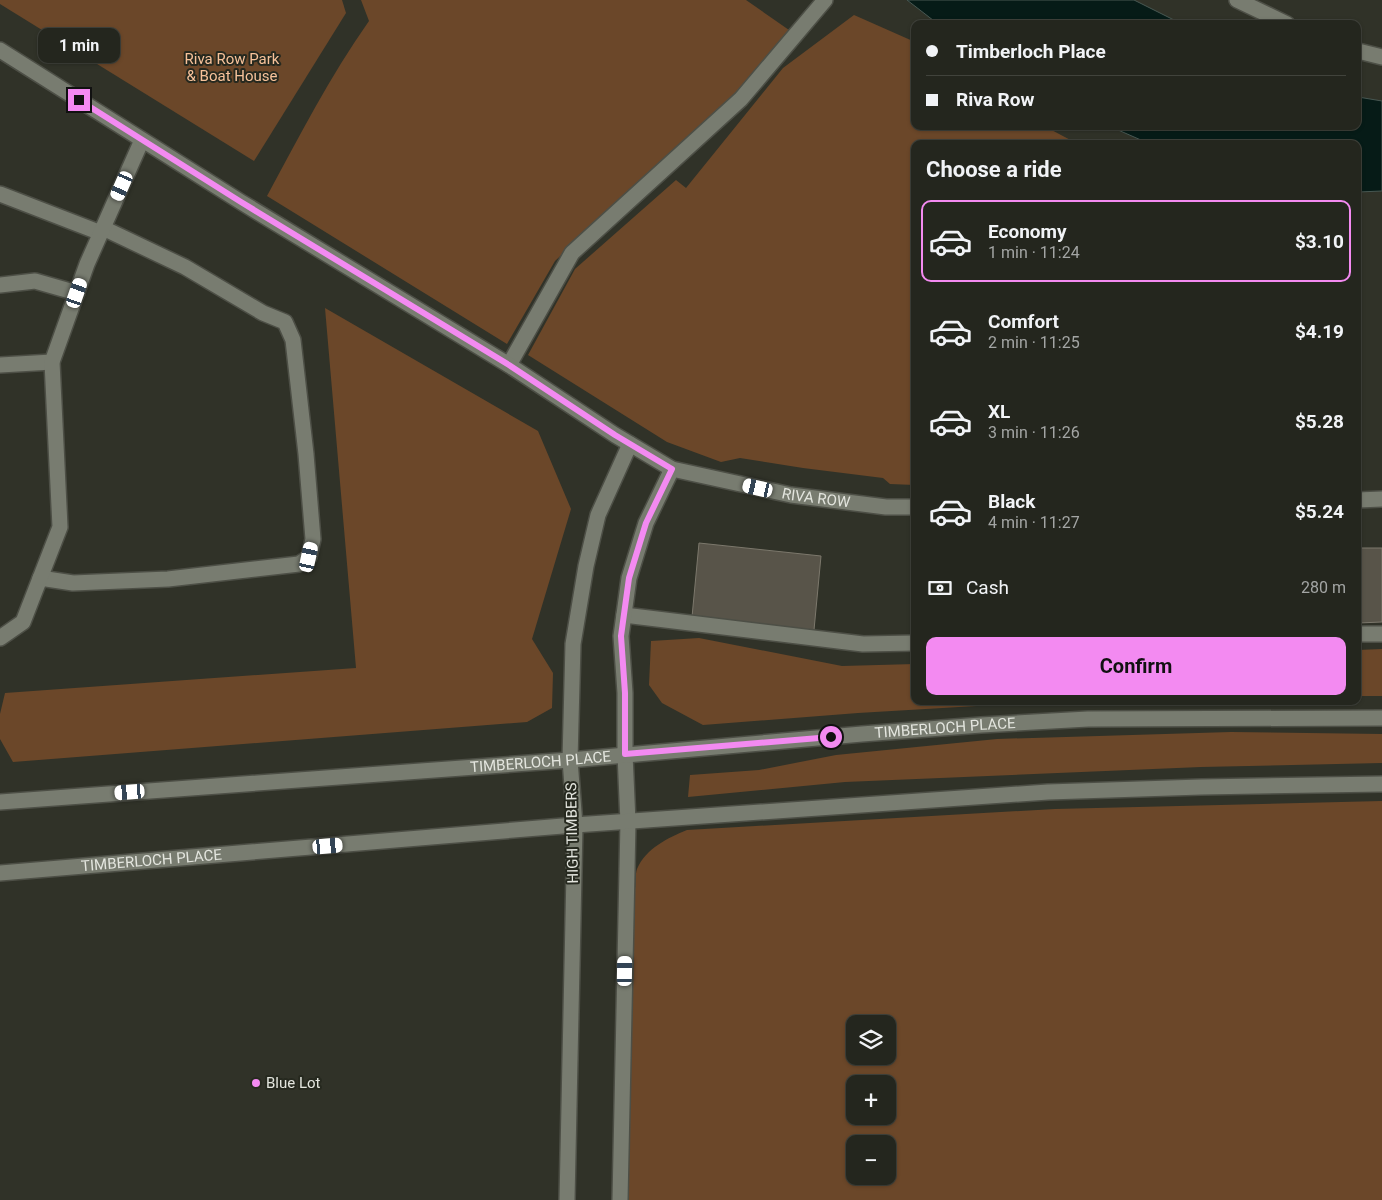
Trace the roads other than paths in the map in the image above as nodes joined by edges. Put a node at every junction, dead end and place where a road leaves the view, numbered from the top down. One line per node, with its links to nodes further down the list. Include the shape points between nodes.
1 (824, 0): 14 (street, via 741,99 572,253)
2 (1237, 0): 3 (street)
3 (1279, 20)
4 (0, 50): 7 (street, RIVA ROW)
5 (1361, 53): 6 (street)
6 (1382, 57)
7 (142, 140): 9 (street); 14 (street, RIVA ROW)
8 (0, 194): 9 (street)
9 (102, 230): 11 (street); 20 (street, via 185,267 263,313 285,322 293,340 313,539 309,557 299,564 168,579 74,583)
10 (0, 285): 11 (street, via 34,282)
11 (77, 293): 12 (street)
12 (52, 362): 13 (street); 20 (street, via 60,527)
13 (0, 365)
14 (509, 365): 15 (street, RIVA ROW)
15 (630, 444): 16 (street, RIVA ROW); 28 (street, HIGH TIMBERS, via 598,515 586,566 573,644)
16 (672, 469): 19 (street, RIVA ROW, via 791,495 886,507); 21 (street, via 646,523 629,578)
17 (1361, 500): 18 (street)
18 (1382, 500)
19 (911, 506)
20 (40, 578): 24 (street, via 23,622)
21 (624, 615): 25 (street, via 863,644); 27 (street, via 621,636)
22 (1361, 634): 23 (street)
23 (1382, 634)
24 (0, 638)
25 (911, 643)
26 (1382, 718): 27 (street, TIMBERLOCH PLACE, via 1088,719)
27 (625, 754): 28 (street, TIMBERLOCH PLACE); 31 (street)
28 (570, 760): 30 (street, TIMBERLOCH PLACE); 32 (street, HIGH TIMBERS)
29 (1382, 784): 31 (street, TIMBERLOCH PLACE, via 1048,792)
30 (0, 802)
31 (628, 822): 32 (street, TIMBERLOCH PLACE); 35 (street)
32 (575, 825): 33 (street, TIMBERLOCH PLACE); 34 (street, HIGH TIMBERS)
33 (0, 873)
34 (567, 1200)
35 (620, 1200)

